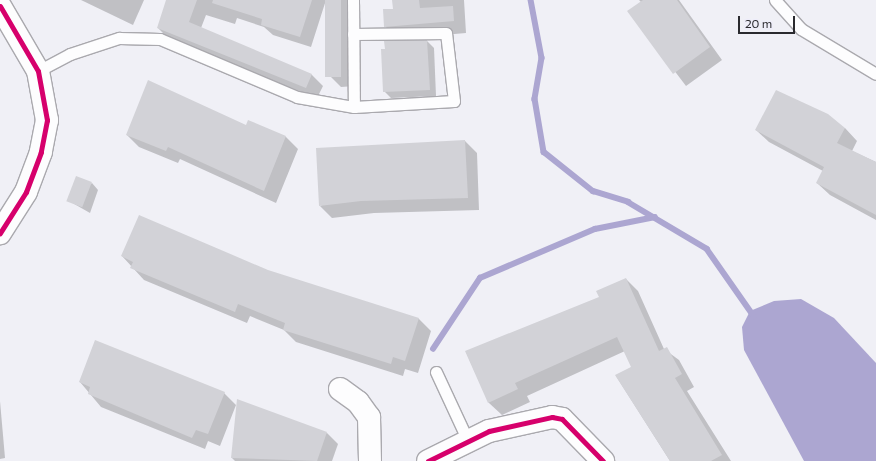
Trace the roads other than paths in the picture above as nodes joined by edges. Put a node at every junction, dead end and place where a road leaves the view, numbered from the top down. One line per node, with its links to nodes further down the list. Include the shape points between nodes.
1 (353, 0): 4 (lane)
2 (776, 0): 6 (lane, via 801,29)
3 (0, 6): 5 (street)
4 (353, 34): 7 (lane); 7 (lane, via 446,34 454,101)
5 (38, 71): 7 (lane, via 70,54 119,38 160,39 298,97); 8 (street, via 46,107 41,152 26,192)
6 (876, 74)
7 (354, 106)
8 (0, 233)
9 (436, 372): 11 (lane)
10 (340, 389): 12 (street, via 358,402 369,417)
11 (468, 441): 13 (street); 14 (street, via 489,431 552,417 562,419)
12 (370, 461)
13 (428, 461)
14 (603, 461)

